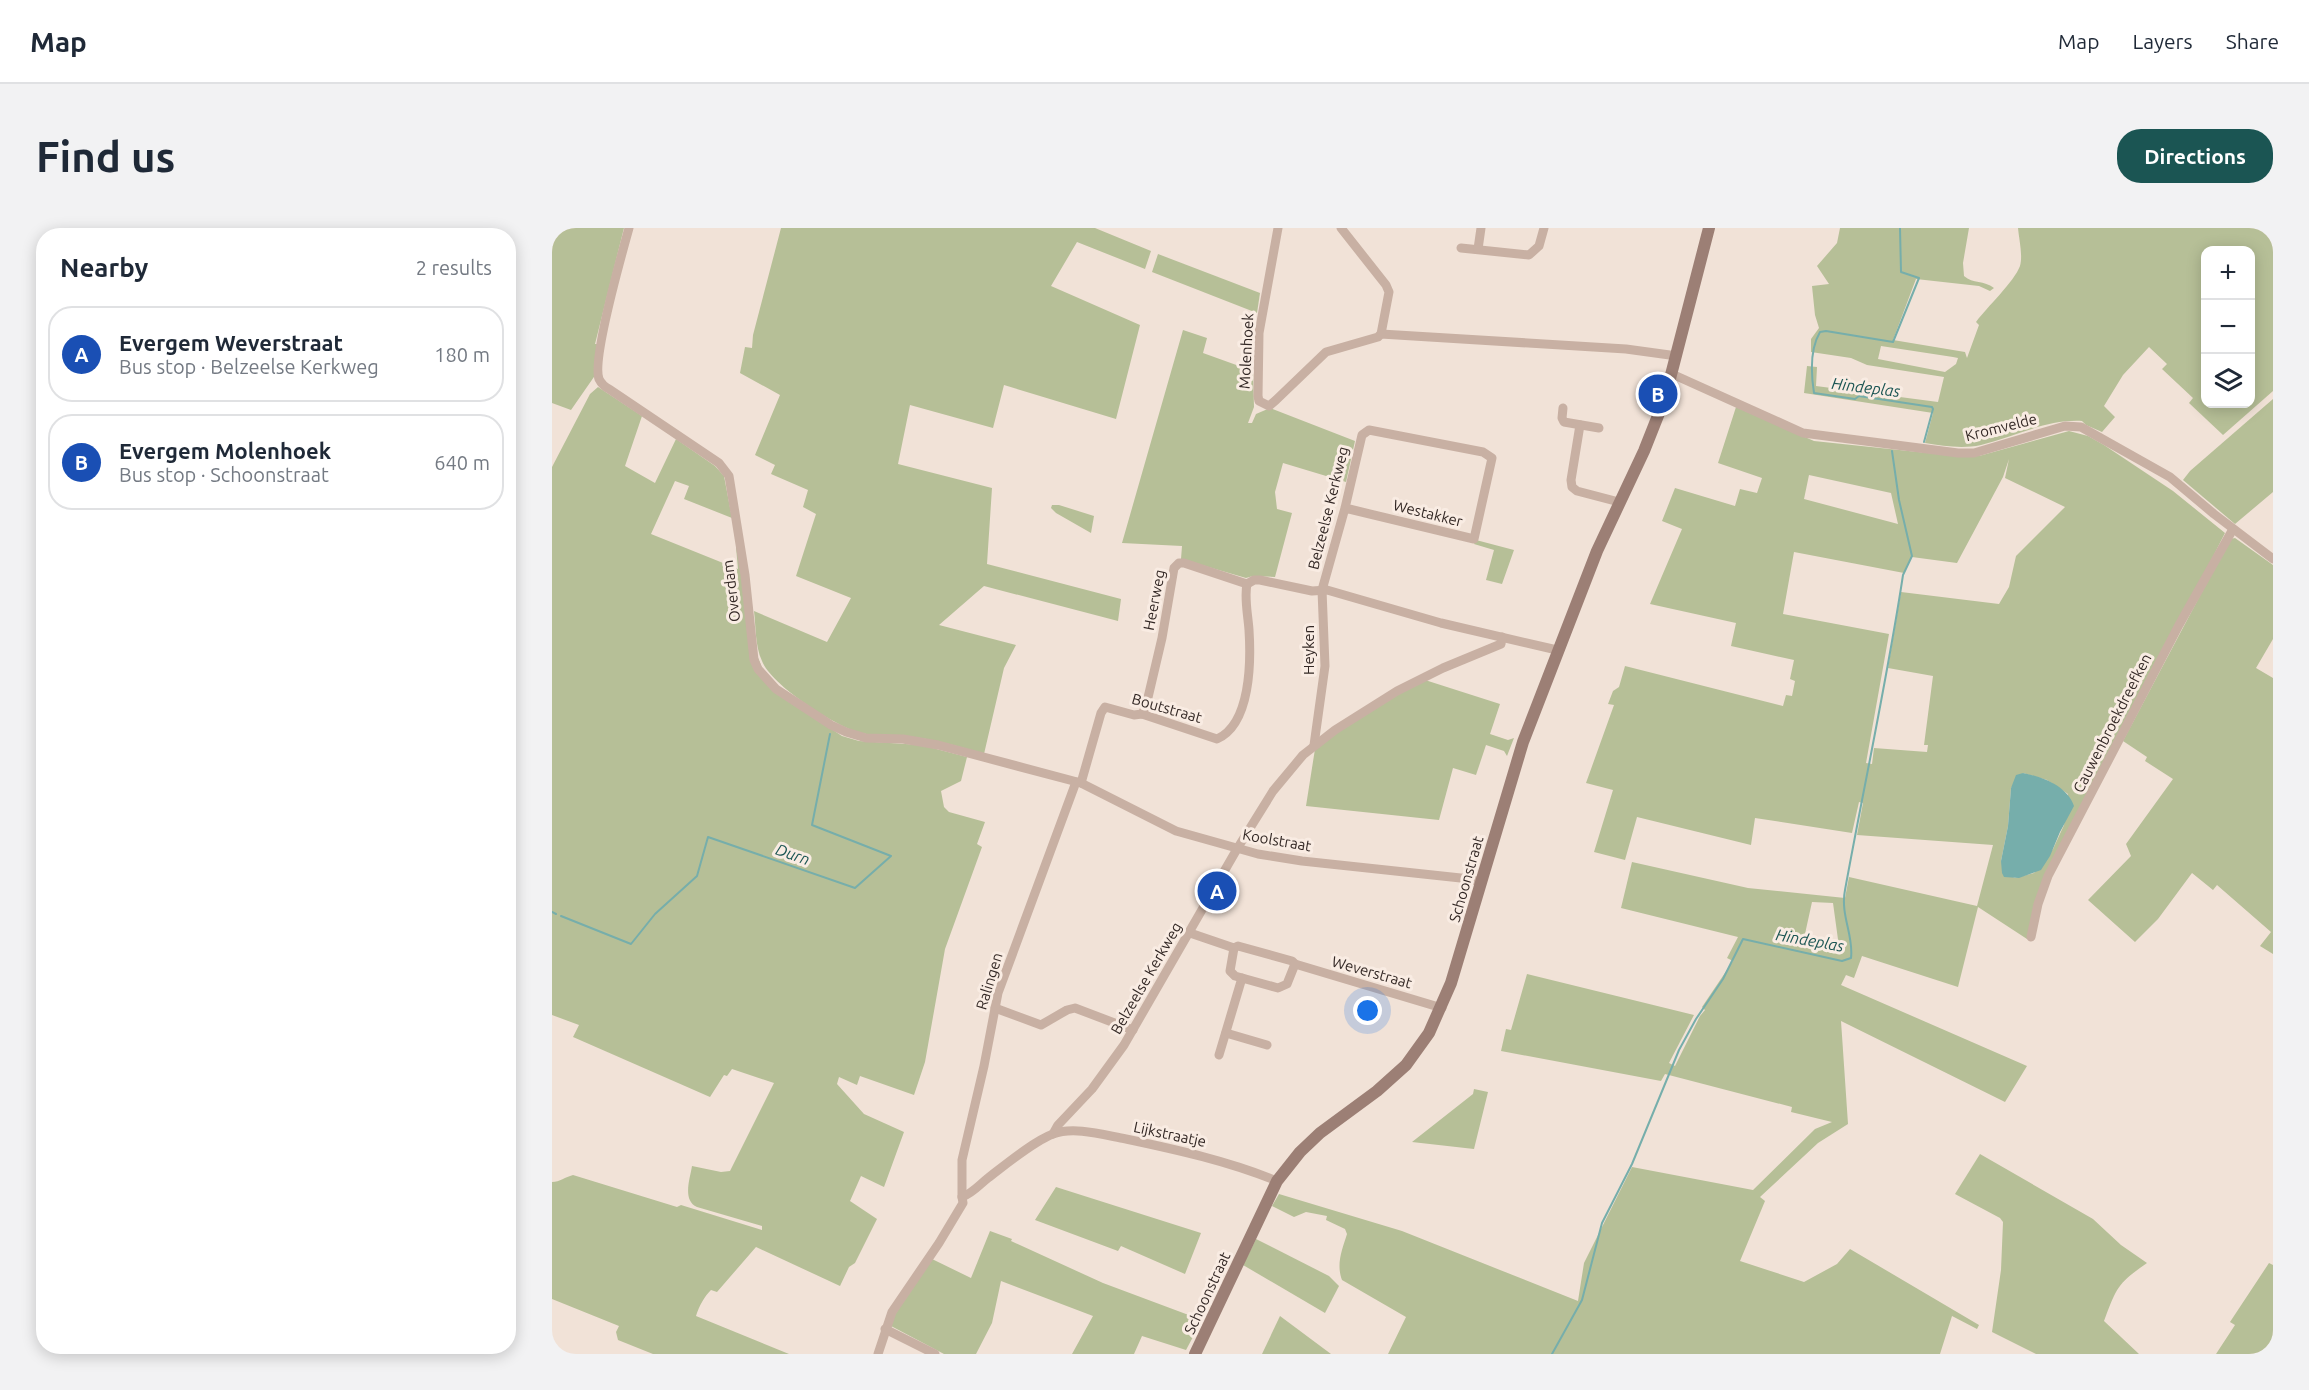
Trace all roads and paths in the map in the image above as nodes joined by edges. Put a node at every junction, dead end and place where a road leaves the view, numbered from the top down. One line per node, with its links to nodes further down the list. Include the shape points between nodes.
1 (628, 228): 26 (street, Overdam, via 607,316 599,379 719,463 729,476 758,669 776,688 846,732 866,738 938,745)
2 (1278, 228): 9 (street, Molenhoek, via 1259,333 1259,401 1269,406 1326,352)
3 (1341, 228): 9 (street, via 1389,292)
4 (1481, 228): 8 (street)
5 (1544, 228): 8 (street, via 1539,246 1529,255)
6 (1709, 228): 10 (street, Schoonstraat)
7 (1461, 248): 8 (street)
8 (1478, 249)
9 (1381, 334): 10 (street, Molenhoek, via 1626,349)
10 (1677, 356): 11 (street, Schoonstraat)
11 (1672, 374): 16 (street, Schoonstraat, via 1652,433); 18 (street, Kromvelde, via 1794,429 1819,436 1974,453 2065,426 2081,427 2170,477)
12 (1563, 408): 13 (street, via 1563,420)
13 (1580, 425): 14 (street); 16 (street, via 1572,487)
14 (1599, 428)
15 (1369, 430): 17 (street, Belzeelse Kerkweg, via 1362,435); 17 (street, Westakker, via 1491,455 1493,461 1475,537 1464,538)
16 (1619, 502): 23 (street, Schoonstraat)
17 (1345, 508): 21 (street, Belzeelse Kerkweg)
18 (2233, 529): 19 (street, Kromvelde); 30 (street, Cauwenbroekdreefken, via 2048,876)
19 (2273, 559)
20 (1247, 584): 21 (street, via 1254,579); 24 (street, Heerweg, via 1185,563 1174,568 1162,638); 24 (street, Boutstraat, via 1250,662 1242,711 1224,735 1212,738)
21 (1322, 590): 22 (street, Belzeelse Kerkweg); 25 (street, Heyken, via 1325,666)
22 (1502, 638): 23 (street, Belzeelse Kerkweg); 25 (street, Belzeelse Kerkweg, via 1501,644 1397,691)
23 (1557, 650): 28 (street, Schoonstraat, via 1516,760)
24 (1142, 714): 26 (street, Boutstraat, via 1103,708)
25 (1314, 745): 27 (street, Belzeelse Kerkweg, via 1273,791)
26 (1079, 782): 27 (street, Koolstraat, via 1176,831); 34 (street, Ralingen)
27 (1237, 849): 28 (street, Koolstraat, via 1286,859); 29 (street, Belzeelse Kerkweg)
28 (1480, 882): 35 (street, Schoonstraat)
29 (1190, 933): 31 (street, Weverstraat); 36 (street, Belzeelse Kerkweg)
30 (2031, 937)
31 (1234, 948): 32 (street, Weverstraat); 33 (street, via 1230,971)
32 (1295, 964): 33 (street, via 1287,984 1281,988); 35 (street, Weverstraat)
33 (1242, 978): 37 (street)
34 (995, 1008): 36 (street, via 1041,1025 1075,1008); 42 (street, Ralingen, via 962,1160)
35 (1442, 1008): 41 (street, Schoonstraat, via 1422,1043 1396,1075 1320,1133)
36 (1133, 1030): 40 (street, Belzeelse Kerkweg, via 1092,1089)
37 (1227, 1033): 38 (street); 39 (street)
38 (1267, 1046)
39 (1219, 1055)
40 (1053, 1134): 41 (street, Lijkstraatje, via 1086,1132 1167,1148 1221,1160); 42 (street, Ralingen)
41 (1277, 1181): 46 (street, Schoonstraat)
42 (963, 1197): 43 (street, Ralingen, via 963,1203)
43 (885, 1329): 44 (street, Ralingen); 45 (street)
44 (878, 1354)
45 (935, 1354)
46 (1195, 1354)

